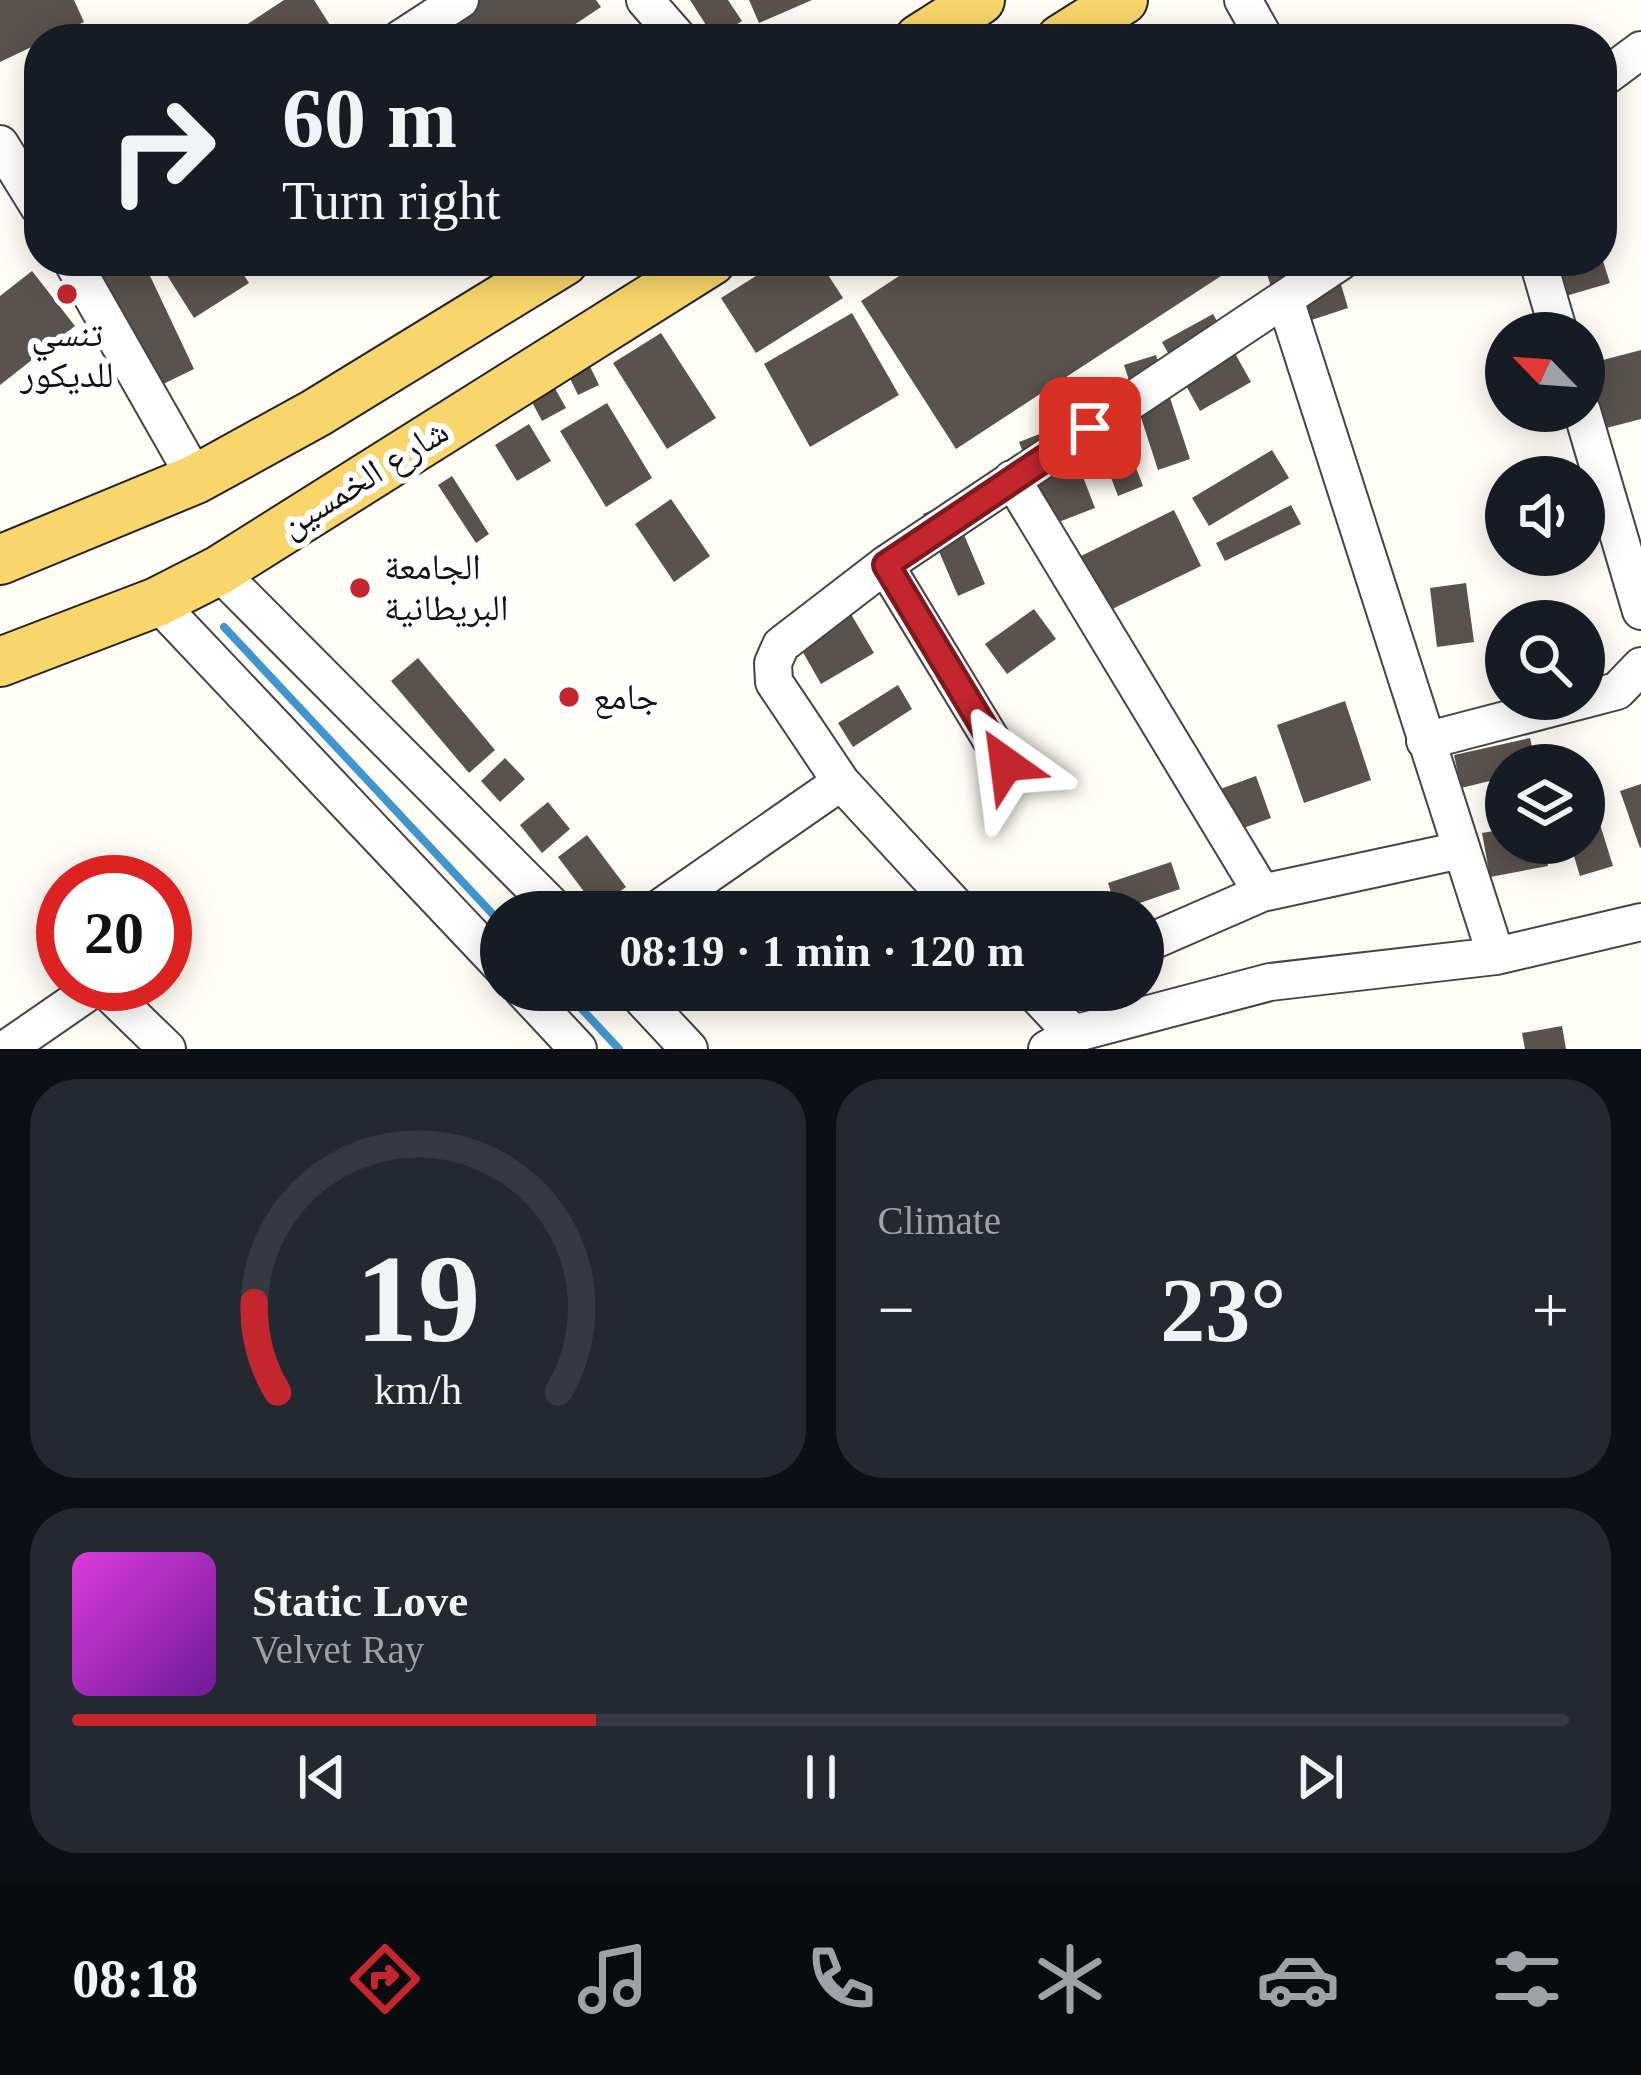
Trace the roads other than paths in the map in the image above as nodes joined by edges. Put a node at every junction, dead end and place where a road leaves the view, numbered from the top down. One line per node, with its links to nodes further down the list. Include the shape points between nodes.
1 (460, 0): 5 (street)
2 (645, 0): 6 (street)
3 (980, 0): 7 (main road)
4 (1123, 0): 8 (main road)
5 (423, 24)
6 (666, 24)
7 (942, 24)
8 (1085, 24)
9 (0, 144): 10 (street)
10 (24, 183)
11 (81, 276): 19 (street)
12 (540, 276): 19 (main road)
13 (687, 276): 23 (main road, شارع الخمسين)
14 (1318, 276): 16 (street)
15 (1542, 276): 17 (street)
16 (1285, 298): 20 (street); 28 (street)
17 (1553, 312)
18 (1588, 432): 25 (street)
19 (196, 479): 21 (main road)
20 (1012, 479): 22 (street); 35 (street)
21 (0, 560)
22 (886, 565): 29 (street); 30 (street, via 782,645 773,663 775,682)
23 (218, 571): 24 (main road, شارع الخمسين); 32 (street)
24 (157, 602): 26 (main road, شارع الخمسين); 38 (street)
25 (1641, 611)
26 (0, 662)
27 (1641, 666): 28 (street, via 1617,691)
28 (1425, 741): 31 (street)
29 (1006, 764)
30 (841, 782): 33 (street); 34 (street)
31 (1461, 850): 35 (street); 39 (street)
32 (537, 891)
33 (684, 891)
34 (942, 891)
35 (1262, 893): 37 (street)
36 (1641, 922): 39 (street)
37 (1164, 935)
38 (480, 944)
39 (1496, 956): 43 (street, via 1270,982)
40 (543, 1011): 46 (street)
41 (654, 1011): 47 (street)
42 (1044, 1011): 43 (street)
43 (1060, 1041)
44 (6, 1049): 45 (street, via 100,984)
45 (167, 1049)
46 (578, 1049)
47 (689, 1049)

